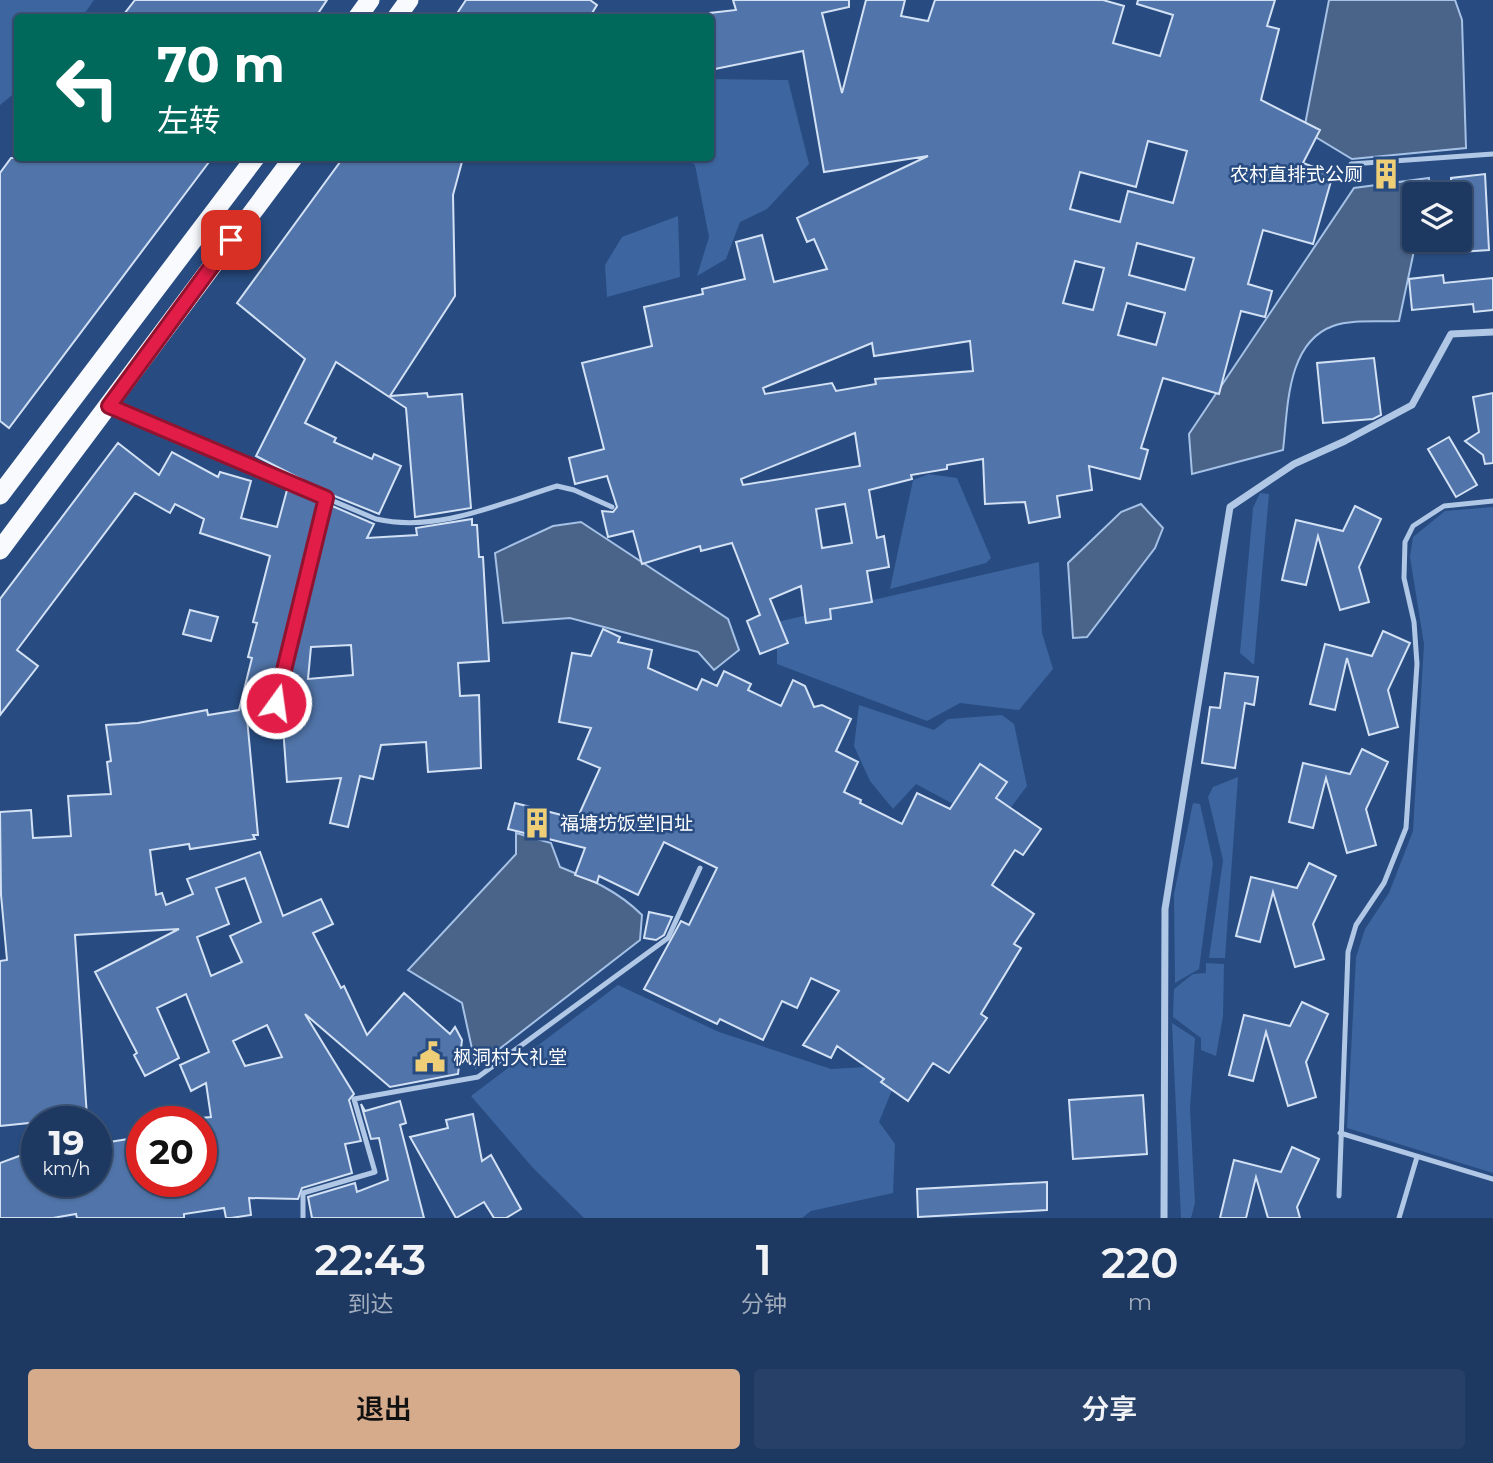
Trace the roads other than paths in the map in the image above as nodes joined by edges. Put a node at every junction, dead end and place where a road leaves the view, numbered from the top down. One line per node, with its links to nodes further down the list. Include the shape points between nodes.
1 (1493, 154): 4 (lane)
2 (253, 161): 7 (highway)
3 (291, 161): 6 (highway)
4 (1351, 164)
5 (1493, 332): 19 (street, via 1451,334 1412,405 1294,464 1230,507 1166,909)
6 (109, 406): 8 (lane); 11 (highway)
7 (0, 495)
8 (326, 498): 10 (lane, via 398,524 432,524 557,486); 12 (lane)
9 (1493, 502): 14 (lane, via 1444,506 1413,526 1405,542 1404,578 1418,664 1406,828 1384,883 1356,925 1348,952)
10 (612, 507)
11 (0, 550)
12 (276, 703)
13 (701, 868): 18 (lane, via 668,938 478,1077 354,1099 375,1172 303,1193)
14 (1339, 1133): 15 (lane); 17 (lane)
15 (1417, 1157): 16 (lane); 20 (lane)
16 (1493, 1180)
17 (1339, 1196)
18 (303, 1218)
19 (1164, 1218)
20 (1399, 1218)

